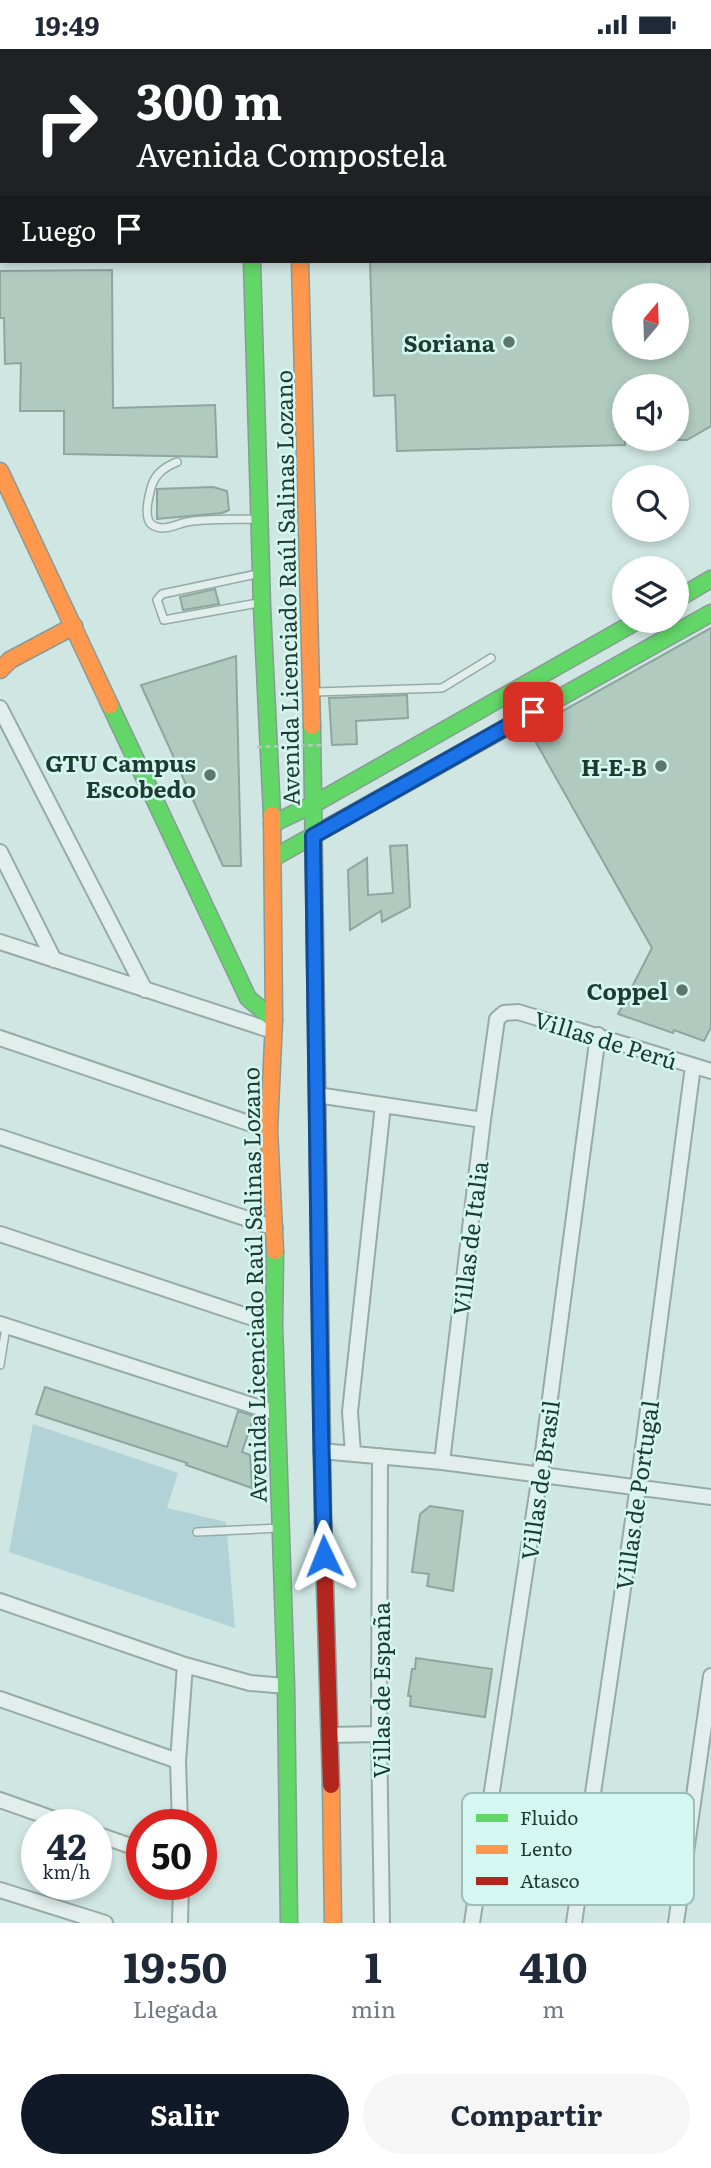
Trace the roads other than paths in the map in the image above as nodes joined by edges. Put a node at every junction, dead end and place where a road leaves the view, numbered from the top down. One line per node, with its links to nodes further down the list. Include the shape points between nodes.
1 (300, 263): 17 (main road, Avenida Licenciado Raúl Salinas Lozano)
2 (252, 265): 5 (main road, Avenida Licenciado Raúl Salinas Lozano)
3 (177, 462): 5 (lane, via 154,478 150,488 147,513 153,525 165,528 192,521)
4 (0, 471): 12 (main road)
5 (260, 519): 6 (main road, Avenida Licenciado Raúl Salinas Lozano)
6 (262, 573): 10 (main road, Avenida Licenciado Raúl Salinas Lozano); 10 (lane, via 162,594 158,600 164,620)
7 (711, 579): 8 (main road)
8 (693, 590): 9 (main road); 11 (main road)
9 (689, 592)
10 (262, 602): 21 (main road, Avenida Licenciado Raúl Salinas Lozano)
11 (709, 614): 18 (main road)
12 (74, 626): 15 (main road); 29 (main road, via 248,999)
13 (615, 633): 16 (main road)
14 (491, 658): 17 (lane, via 442,688)
15 (0, 670)
16 (540, 675): 18 (main road); 20 (main road, via 417,751)
17 (312, 692): 20 (main road, Avenida Licenciado Raúl Salinas Lozano)
18 (555, 699): 22 (main road, via 417,772)
19 (0, 708): 27 (street)
20 (314, 804): 21 (main road); 22 (main road, Avenida Licenciado Raúl Salinas Lozano)
21 (272, 824): 24 (main road, Avenida Licenciado Raúl Salinas Lozano)
22 (313, 836): 24 (main road); 34 (main road, Avenida Licenciado Raúl Salinas Lozano)
23 (0, 852): 26 (street)
24 (273, 858): 29 (main road, Avenida Licenciado Raúl Salinas Lozano)
25 (0, 942): 26 (street)
26 (54, 960): 27 (street)
27 (145, 990): 29 (street)
28 (500, 1015): 30 (street, Villas de Perú, via 518,1012); 36 (street, Villas de Italia)
29 (273, 1025): 37 (main road, Avenida Licenciado Raúl Salinas Lozano)
30 (598, 1035): 32 (street, Villas de Perú); 49 (street, Villas de Brasil)
31 (0, 1038): 37 (street)
32 (693, 1066): 33 (street, Villas de Perú); 50 (street, Villas de Portugal)
33 (711, 1071)
34 (317, 1095): 35 (street); 45 (main road, Avenida Licenciado Raúl Salinas Lozano)
35 (383, 1105): 36 (street); 46 (street, via 351,1412)
36 (482, 1120): 48 (street, Villas de Italia)
37 (269, 1130): 39 (main road, Avenida Licenciado Raúl Salinas Lozano)
38 (0, 1137): 39 (street)
39 (275, 1228): 42 (main road, Avenida Licenciado Raúl Salinas Lozano)
40 (0, 1234): 42 (street)
41 (3, 1325): 43 (lane); 44 (street)
42 (274, 1325): 44 (main road, Avenida Licenciado Raúl Salinas Lozano)
43 (0, 1365)
44 (276, 1413): 52 (main road, Avenida Licenciado Raúl Salinas Lozano)
45 (321, 1451): 46 (street); 60 (main road, Avenida Licenciado Raúl Salinas Lozano)
46 (354, 1453): 47 (street)
47 (380, 1456): 48 (street); 59 (street, Villas de España)
48 (442, 1462): 49 (street)
49 (540, 1474): 50 (street); 62 (street, Villas de Brasil)
50 (638, 1486): 51 (street); 63 (street, Villas de Portugal)
51 (711, 1497)
52 (279, 1528): 53 (lane); 57 (main road, Avenida Licenciado Raúl Salinas Lozano)
53 (197, 1532)
54 (0, 1601): 55 (street)
55 (185, 1665): 57 (street, via 250,1683); 61 (street)
56 (711, 1676): 64 (street)
57 (286, 1686): 75 (main road, Avenida Licenciado Raúl Salinas Lozano)
58 (0, 1699): 61 (street)
59 (379, 1734): 60 (street); 77 (street, Villas de España)
60 (330, 1735): 76 (main road, Avenida Licenciado Raúl Salinas Lozano)
61 (178, 1761): 67 (street)
62 (492, 1793)
63 (593, 1793)
64 (694, 1796)
65 (0, 1800): 66 (street)
66 (26, 1809)
67 (180, 1809)
68 (0, 1889): 73 (street)
69 (181, 1900): 74 (street)
70 (475, 1905): 78 (street, Villas de Brasil)
71 (577, 1905): 79 (street, Villas de Portugal)
72 (679, 1905): 80 (street)
73 (105, 1923)
74 (180, 1923)
75 (289, 1923)
76 (333, 1923)
77 (382, 1923)
78 (472, 1923)
79 (574, 1923)
80 (676, 1923)

